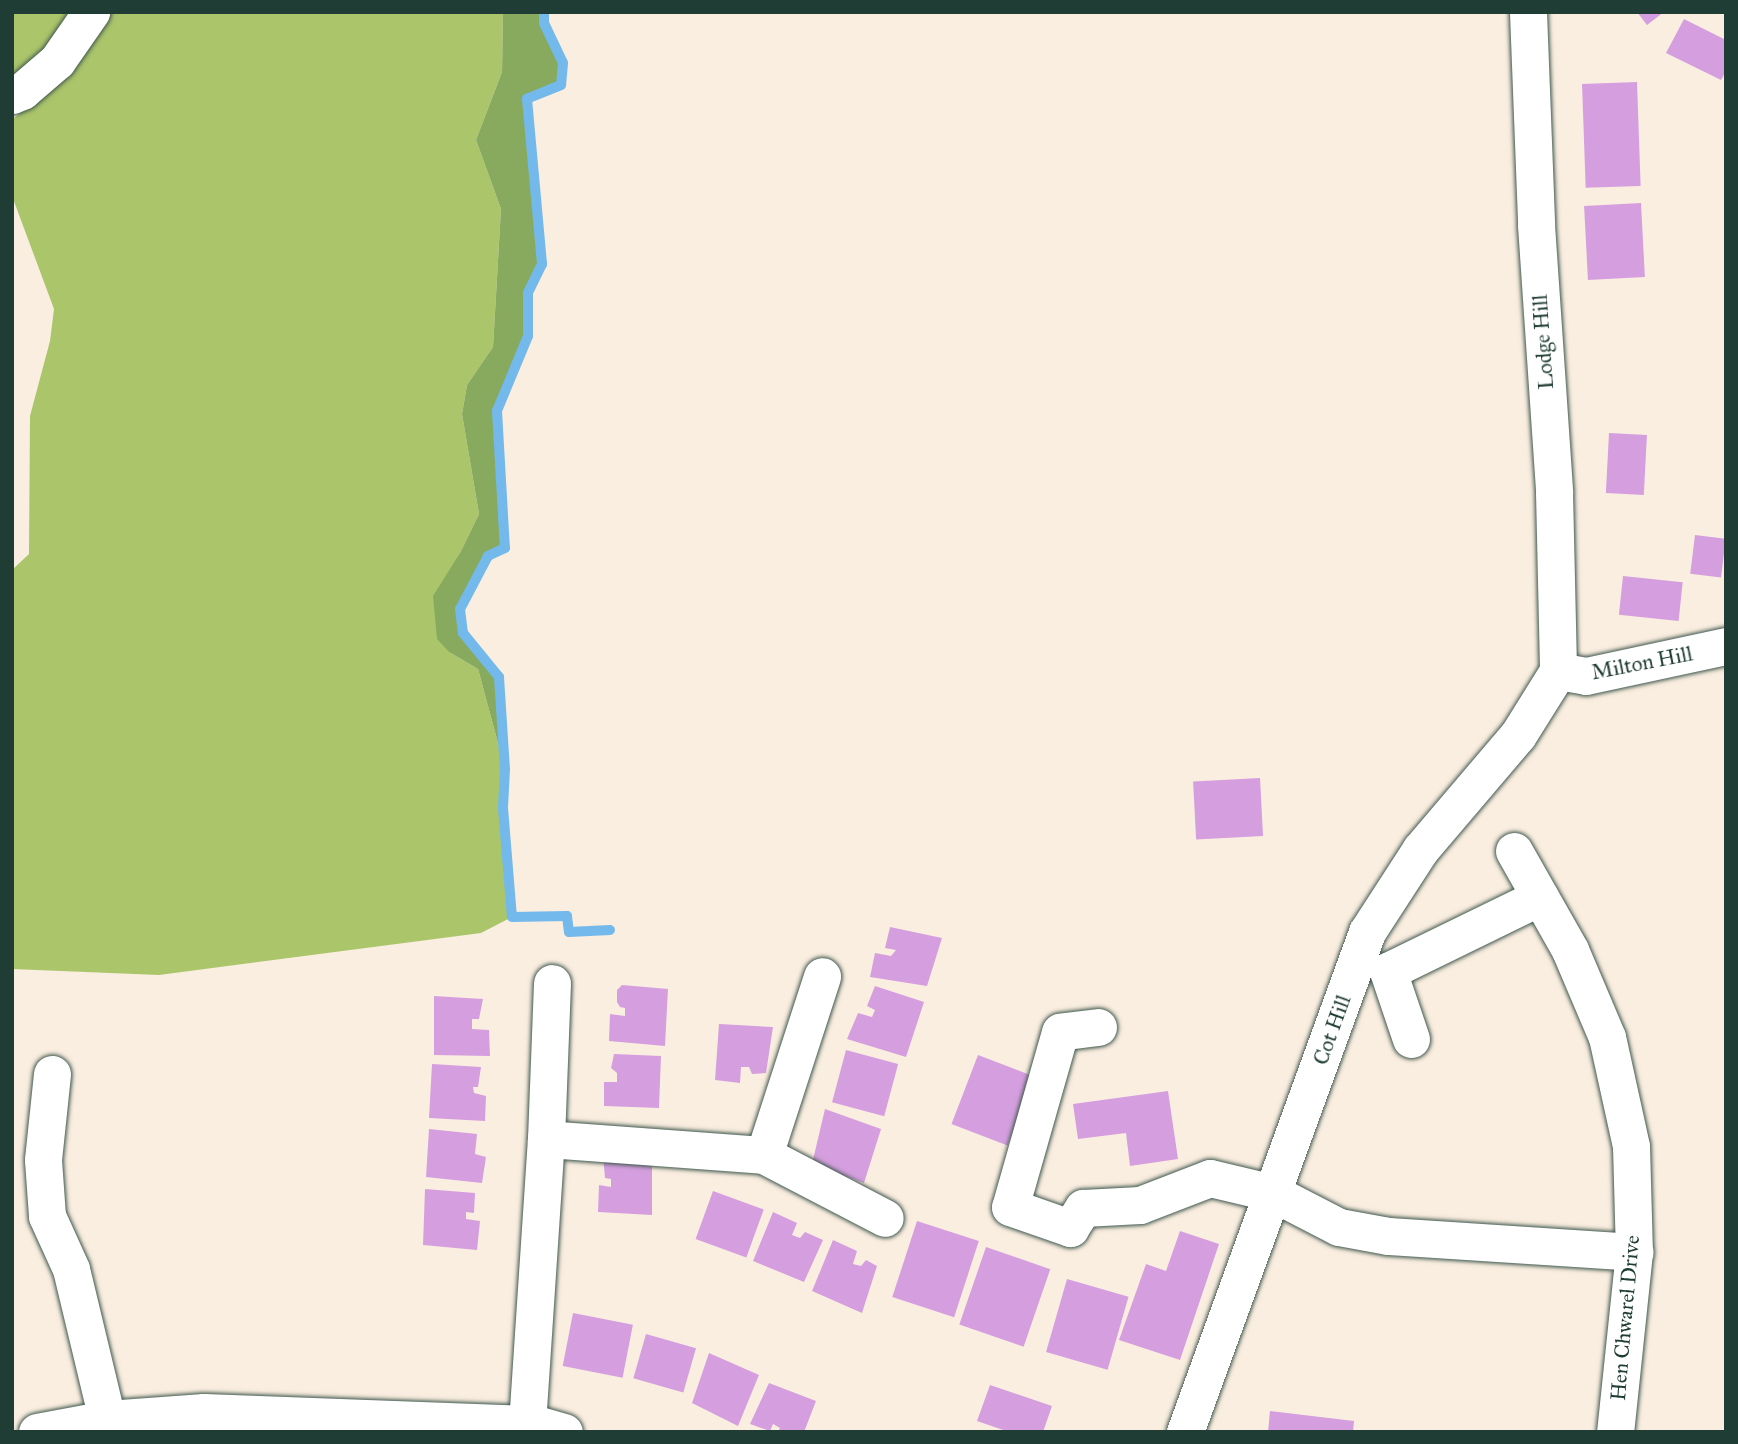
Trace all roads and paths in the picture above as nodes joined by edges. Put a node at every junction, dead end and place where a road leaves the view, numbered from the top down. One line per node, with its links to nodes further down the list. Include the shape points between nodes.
1 (91, 12): 3 (street, via 57,61)
2 (1528, 12): 5 (street, Lodge Hill, via 1536,225 1554,492)
3 (12, 95)
4 (1726, 646): 5 (street, Milton Hill, via 1586,676)
5 (1558, 671): 15 (street, Cot Hill, via 1518,735 1420,850 1367,932)
6 (1514, 851): 7 (street, Hen Chwarel Drive)
7 (1540, 897): 11 (street, via 1388,971); 17 (street, Hen Chwarel Drive, via 1570,950 1607,1037 1631,1146)
8 (822, 976): 14 (street)
9 (552, 983): 13 (street)
10 (1098, 1027): 15 (street, via 1060,1032 1010,1207 1070,1228 1083,1208 1140,1205 1210,1178)
11 (1411, 1039)
12 (52, 1074): 18 (street, via 43,1160 47,1216 71,1269)
13 (546, 1139): 14 (street); 20 (street)
14 (764, 1155): 16 (street)
15 (1273, 1193): 17 (street, via 1339,1227 1388,1236); 23 (street, Cot Hill)
16 (885, 1218)
17 (1634, 1252): 24 (street, Hen Chwarel Drive)
18 (107, 1419): 19 (street, via 204,1412); 21 (street)
19 (341, 1424): 20 (street)
20 (527, 1424): 22 (street)
21 (37, 1432)
22 (564, 1432)
23 (1185, 1432)
24 (1615, 1432)

